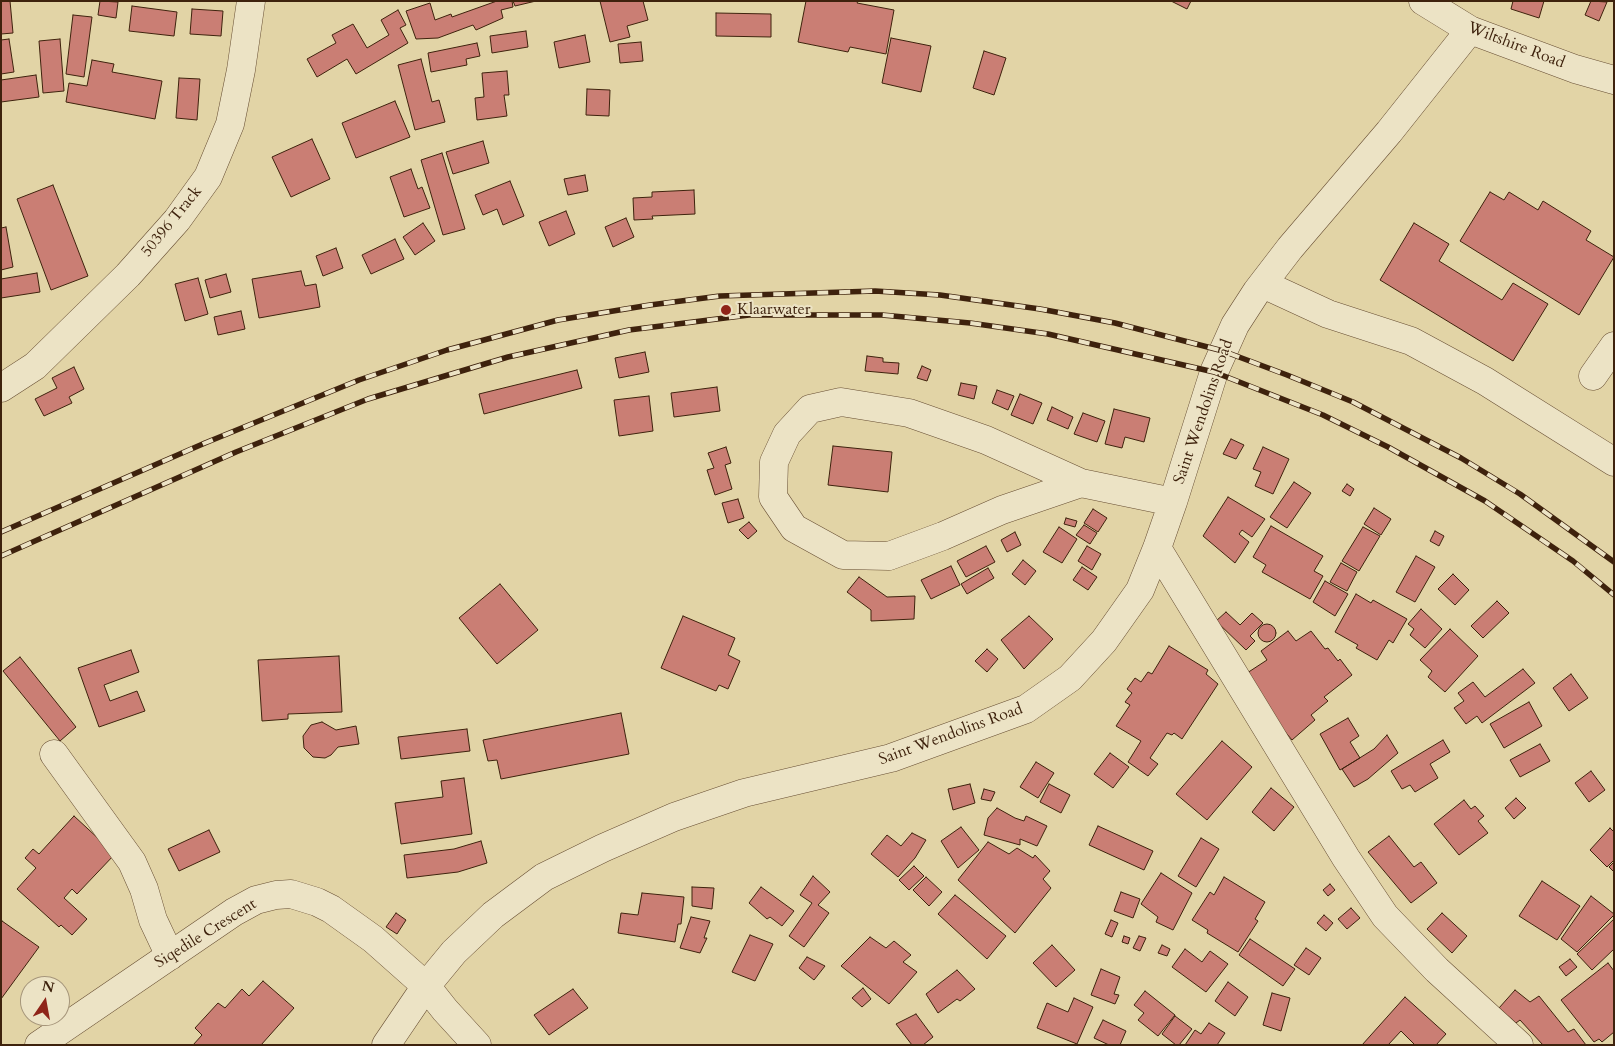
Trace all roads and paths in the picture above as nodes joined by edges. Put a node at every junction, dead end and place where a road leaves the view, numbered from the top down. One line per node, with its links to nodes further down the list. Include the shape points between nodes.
1 (251, 1): 9 (street, 50396 Track, via 230,124 208,177 177,220 128,275 35,366)
2 (1422, 1): 3 (street, Wiltshire Road)
3 (1448, 8): 4 (street, Wiltshire Road)
4 (1470, 30): 5 (street, Wiltshire Road); 6 (street, Saint Wendolins Road)
5 (1614, 80)
6 (1263, 284): 10 (street, via 1328,314 1411,341 1485,381); 12 (street, Saint Wendolins Road, via 1235,325 1217,365)
7 (1614, 346): 8 (street)
8 (1593, 376)
9 (1, 388)
10 (1614, 462)
11 (1081, 483): 11 (street, via 1002,510 889,556 843,555 794,528 773,497 774,462 787,434 810,409 841,402 909,413 986,440); 12 (street)
12 (1173, 502): 13 (street, Saint Wendolins Road)
13 (1157, 548): 16 (street, Saint Wendolins Road, via 1140,590 1104,640 1070,678 1026,709 891,758 744,793 674,817 603,848 544,877 493,915 454,952); 20 (street, via 1346,858 1385,916 1437,970)
14 (54, 754): 15 (street, via 132,862)
15 (170, 956): 16 (street, Siqedile Crescent, via 256,900 291,894 331,909 373,939); 17 (street, Siqedile Crescent)
16 (426, 986): 18 (street, Saint Wendolins Road); 19 (street, Siqedile Crescent)
17 (39, 1045)
18 (386, 1045)
19 (477, 1045)
20 (1519, 1045)

